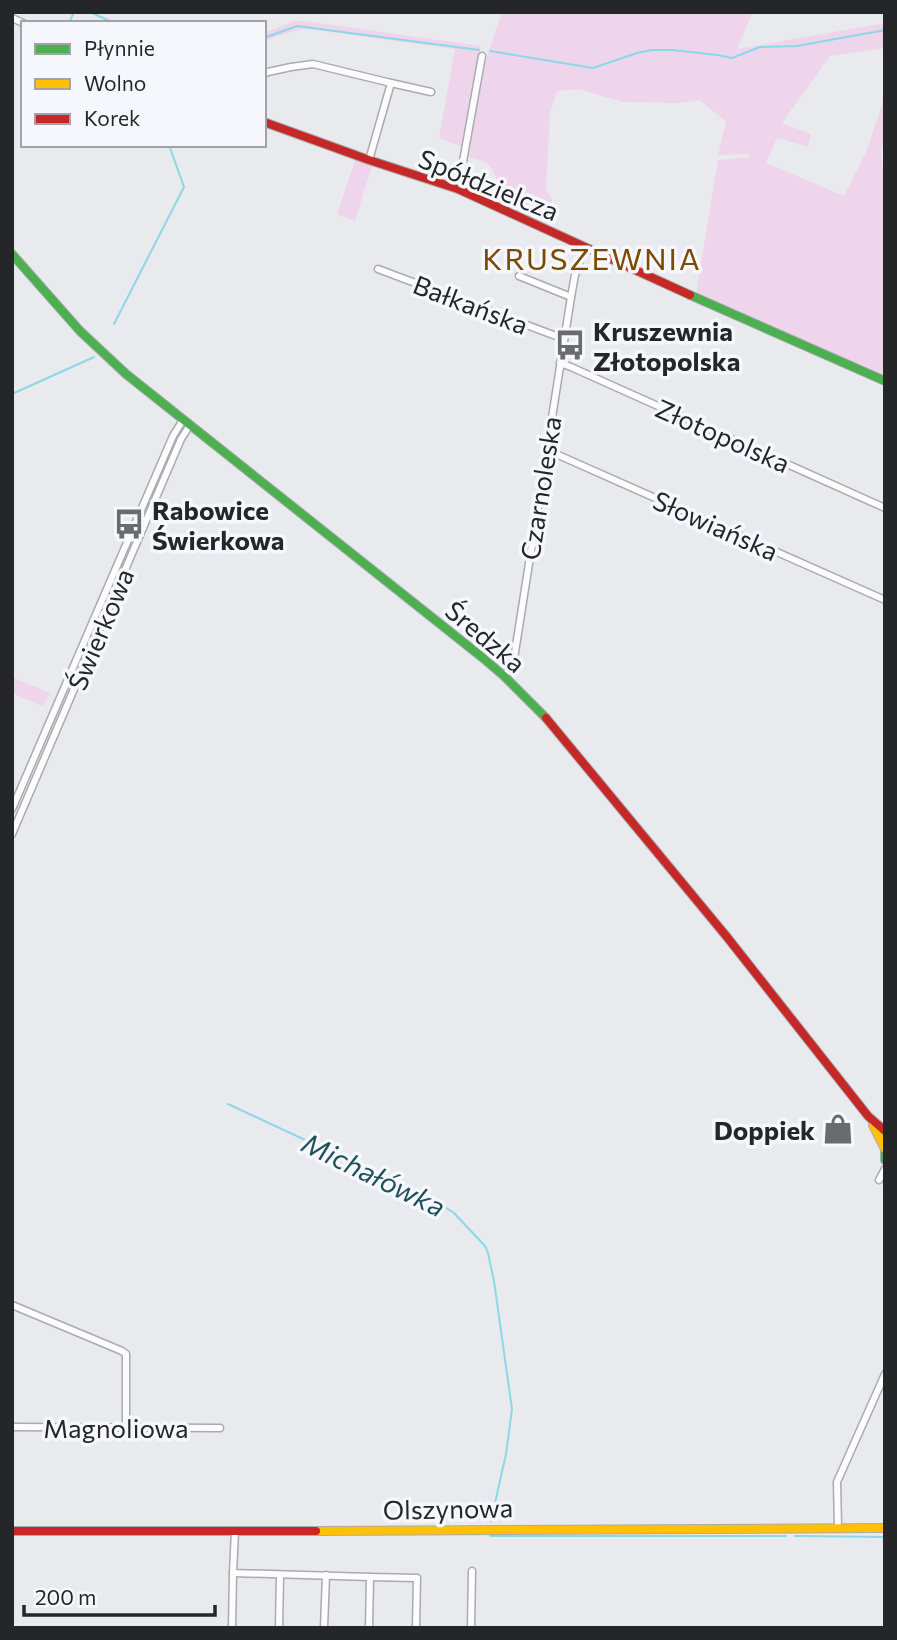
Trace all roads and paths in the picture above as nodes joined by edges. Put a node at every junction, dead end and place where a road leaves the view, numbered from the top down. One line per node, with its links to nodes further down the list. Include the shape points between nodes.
1 (482, 56): 7 (street)
2 (266, 73): 3 (street, via 313,64)
3 (391, 83): 4 (street); 6 (street)
4 (431, 92)
5 (266, 123): 6 (street, Spółdzielcza)
6 (369, 160): 7 (street, Spółdzielcza)
7 (458, 189): 8 (street, Spółdzielcza)
8 (584, 248): 12 (street, Czarnoleska); 15 (street, Spółdzielcza)
9 (12, 254): 16 (street, Średzka, via 99,350)
10 (378, 269): 13 (street, Bałkańska)
11 (519, 276): 12 (street)
12 (571, 297): 13 (street, Czarnoleska)
13 (564, 339): 14 (street, Czarnoleska)
14 (560, 363): 17 (street, Czarnoleska); 18 (street, Złotopolska)
15 (885, 381)
16 (187, 423): 20 (street, Średzka); 21 (street, Świerkowa, via 173,436); 22 (street, Świerkowa)
17 (546, 451): 19 (street, Słowiańska); 20 (street, Czarnoleska, via 513,665)
18 (885, 508)
19 (885, 600)
20 (504, 676): 23 (street, Średzka, via 547,719)
21 (12, 809)
22 (12, 834)
23 (868, 1116): 24 (street, Średzka); 25 (street, Średzka)
24 (885, 1132)
25 (885, 1151): 26 (street)
26 (885, 1160)
27 (885, 1170): 28 (street)
28 (883, 1182)
29 (12, 1306): 32 (street, via 126,1354)
30 (885, 1374): 34 (street, via 837,1482)
31 (12, 1427): 32 (street, Magnoliowa)
32 (126, 1427): 33 (street, Magnoliowa)
33 (220, 1427)
34 (838, 1528): 35 (street, Olszynowa); 37 (street, Olszynowa)
35 (885, 1528)
36 (12, 1531): 37 (street, Olszynowa)
37 (235, 1531): 39 (street)
38 (471, 1571): 48 (street)
39 (233, 1573): 40 (street); 43 (street)
40 (280, 1574): 41 (street); 44 (street)
41 (326, 1575): 42 (street); 45 (street)
42 (370, 1577): 46 (street); 47 (street, via 417,1578)
43 (232, 1628)
44 (279, 1628)
45 (324, 1628)
46 (369, 1628)
47 (416, 1628)
48 (471, 1628)

